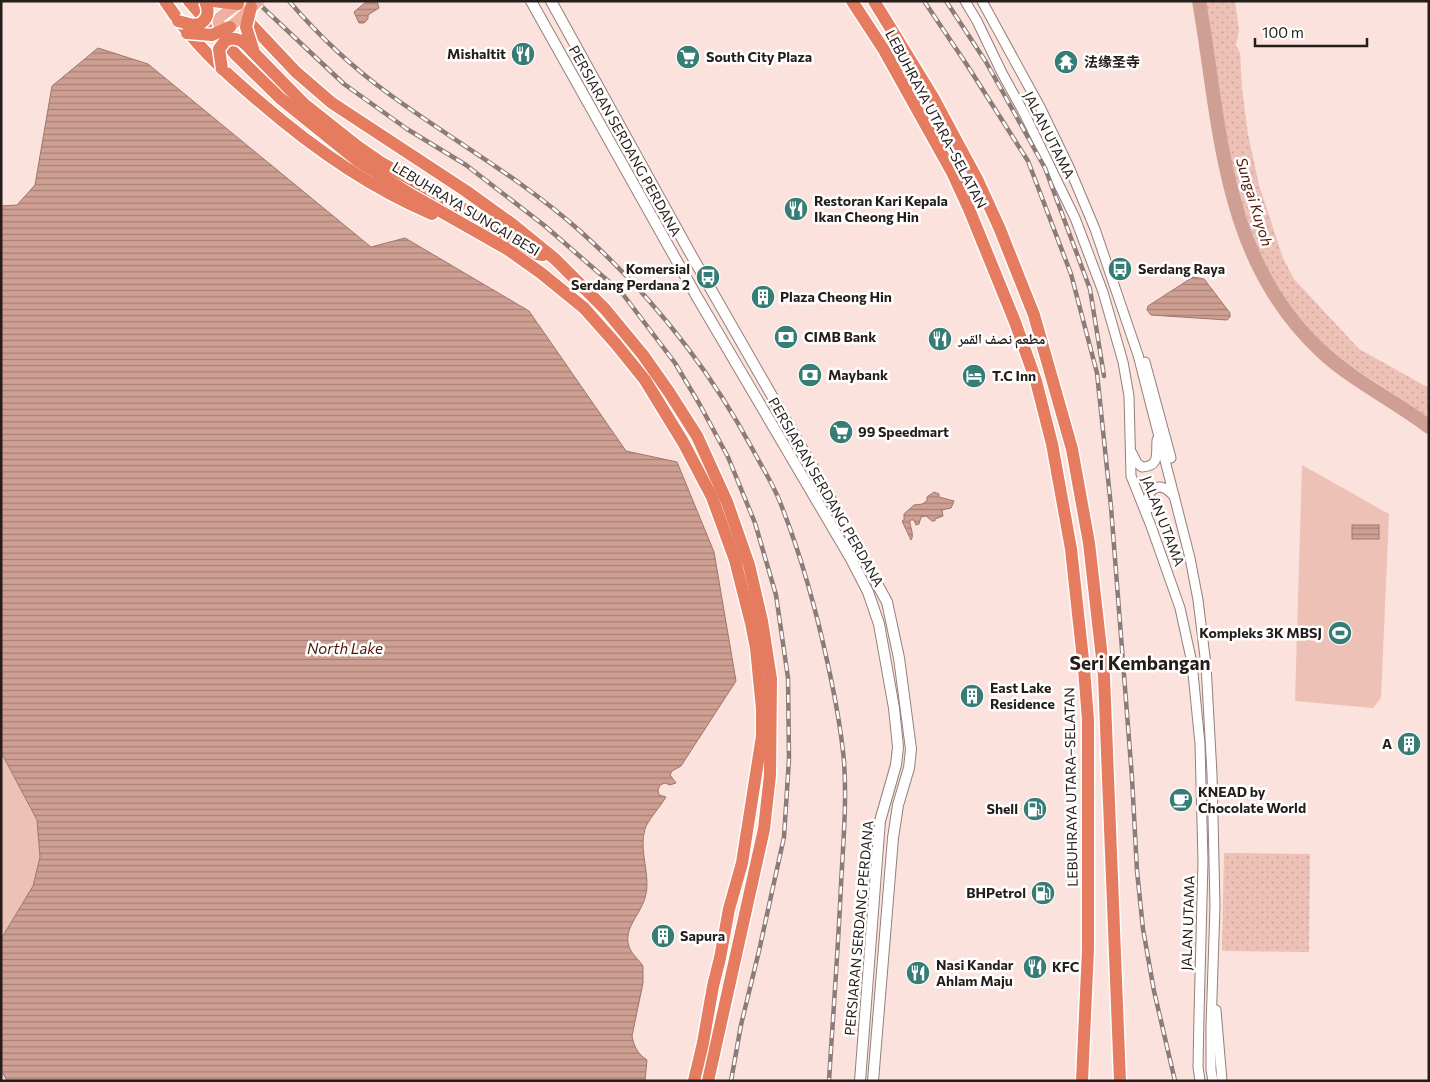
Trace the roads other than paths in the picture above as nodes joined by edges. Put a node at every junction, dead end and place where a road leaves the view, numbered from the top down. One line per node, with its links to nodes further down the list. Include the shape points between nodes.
1 (165, 1): 13 (highway)
2 (189, 1): 22 (highway, LEBUHRAYA SUNGAI BESI, via 237,56 280,98 358,161)
3 (205, 1): 13 (highway, bridge, via 208,15 200,24)
4 (213, 1): 9 (highway, bridge)
5 (852, 1): 34 (highway, LEBUHRAYA UTARA–SELATAN, via 884,50 969,208 1036,381 1052,444 1071,549 1088,720 1088,949)
6 (874, 1): 35 (highway, LEBUHRAYA UTARA–SELATAN, via 934,99 998,228 1034,315 1072,448 1089,543 1104,676)
7 (965, 1): 26 (street, JALAN UTAMA, via 1075,218 1103,292 1123,362 1129,396)
8 (982, 1): 24 (street, JALAN UTAMA, via 1069,167 1095,229)
9 (235, 2): 14 (main road, bridge, via 218,25 220,28); 23 (highway, LEBUHRAYA SUNGAI BESI, via 296,72 332,103 466,191)
10 (548, 3): 12 (main road, via 546,11); 16 (main road, PERSIARAN SERDANG PERDANA, via 557,12)
11 (255, 4): 14 (main road, bridge); 17 (highway, bridge, via 248,18 247,31)
12 (535, 9): 19 (main road, PERSIARAN SERDANG PERDANA)
13 (178, 21): 15 (highway, bridge)
14 (230, 27): 15 (highway, bridge, via 212,35)
15 (187, 33): 18 (highway)
16 (580, 53): 19 (main road, via 573,66); 20 (main road, PERSIARAN SERDANG PERDANA)
17 (255, 54): 18 (highway, bridge, via 241,40 226,40 219,49); 23 (highway, via 304,104 380,162 537,254)
18 (222, 69): 22 (highway, via 308,142 358,177 434,215)
19 (573, 77): 21 (main road, PERSIARAN SERDANG PERDANA)
20 (625, 134): 21 (main road, via 616,142); 33 (main road, PERSIARAN SERDANG PERDANA, via 861,553 891,617 911,749 893,838)
21 (616, 152): 32 (main road, PERSIARAN SERDANG PERDANA, via 851,559 868,592 879,624 898,747 880,821)
22 (449, 216): 30 (highway, LEBUHRAYA SUNGAI BESI, via 541,273 584,308 616,344 656,398 702,477 741,583 756,648 762,736 742,863 729,909)
23 (555, 259): 31 (highway, LEBUHRAYA SUNGAI BESI, via 605,309 643,355 696,436 727,502 749,565 762,621 771,679 770,775 764,829)
24 (1132, 337): 25 (street, JALAN UTAMA); 27 (street, via 1142,353 1168,444)
25 (1158, 430): 26 (street, via 1156,457 1150,467 1136,463); 27 (street, JALAN UTAMA)
26 (1131, 449): 28 (street, JALAN UTAMA, via 1131,476)
27 (1174, 496): 28 (street, via 1165,488 1157,487 1150,491 1147,503); 29 (street, JALAN UTAMA, via 1198,600 1206,665 1214,842)
28 (1152, 526): 36 (street, JALAN UTAMA, via 1180,608 1192,663 1200,744 1204,861)
29 (1213, 990): 37 (street, JALAN UTAMA); 38 (street)
30 (694, 1081)
31 (708, 1081)
32 (860, 1081)
33 (874, 1081)
34 (1082, 1081)
35 (1120, 1081)
36 (1200, 1081)
37 (1213, 1081)
38 (1222, 1081)

